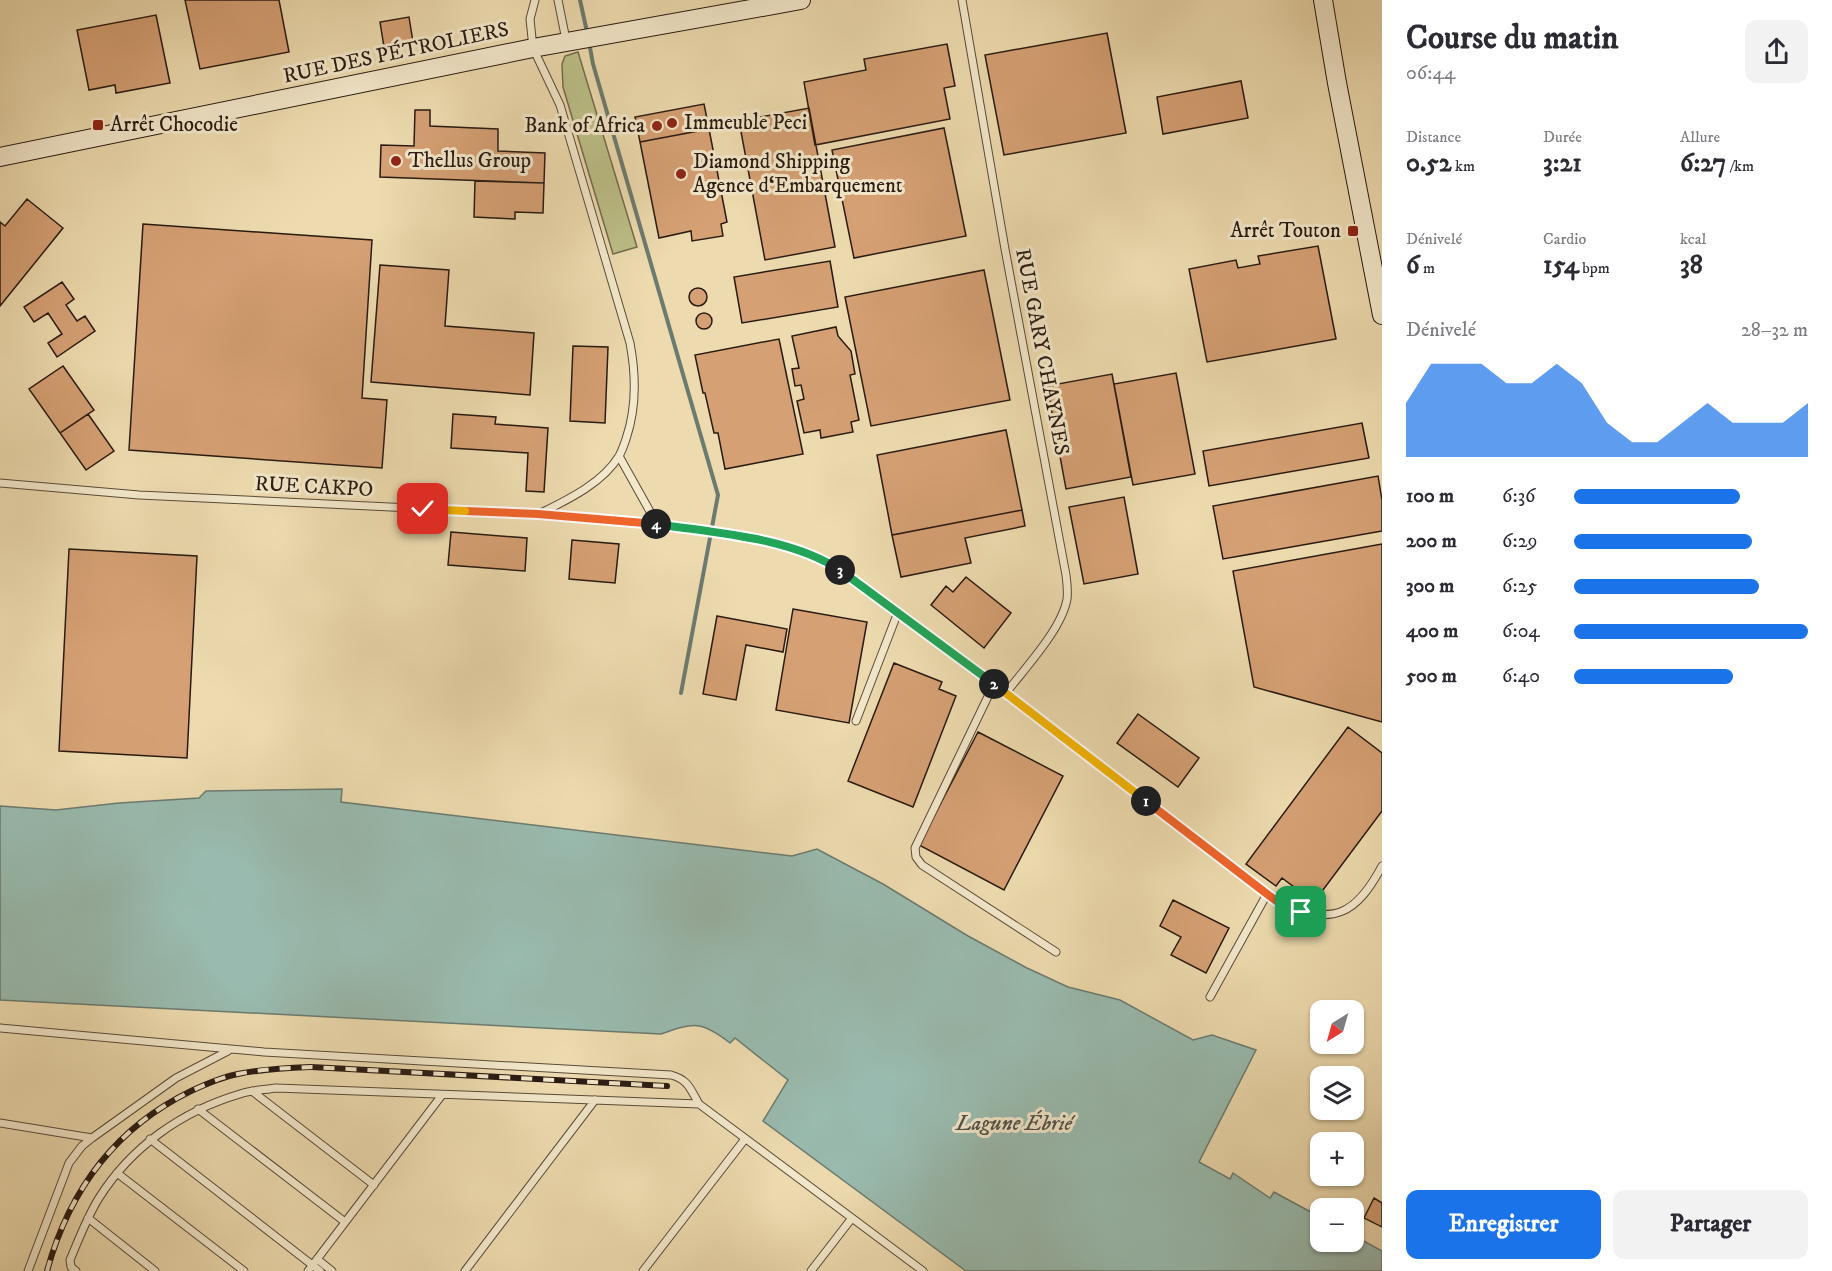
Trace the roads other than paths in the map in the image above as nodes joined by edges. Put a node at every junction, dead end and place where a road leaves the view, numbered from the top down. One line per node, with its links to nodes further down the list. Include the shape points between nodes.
1 (535, 0): 7 (lane, via 530,19)
2 (558, 0): 6 (lane)
3 (801, 0): 6 (street, RUE DES PÉTROLIERS)
4 (962, 0): 16 (lane, RUE GARY CHAYNES, via 1066,575 1067,597 1062,615)
5 (1323, 0): 9 (street)
6 (570, 42): 7 (street, RUE DES PÉTROLIERS)
7 (533, 48): 8 (street, RUE DES PÉTROLIERS); 10 (lane, via 560,105 630,343 634,362 633,413)
8 (0, 157)
9 (1382, 315)
10 (619, 456): 12 (lane, via 596,481); 13 (lane)
11 (0, 483): 12 (lane, RUE CAKPO, via 139,495)
12 (538, 514): 13 (lane, RUE CAKPO)
13 (657, 524): 14 (lane, RUE CAKPO, via 793,548 825,560)
14 (898, 612): 15 (lane, RUE CAKPO); 17 (lane)
15 (994, 684): 16 (lane, RUE CAKPO); 20 (lane, via 915,848 916,857 922,865)
16 (1006, 693): 19 (lane, RUE CAKPO)
17 (856, 721)
18 (1382, 866): 19 (lane, RUE CAKPO, via 1361,899 1330,914 1301,912)
19 (1267, 894): 21 (lane)
20 (1056, 952)
21 (1210, 997)
22 (0, 1028): 23 (lane)
23 (231, 1050): 27 (lane, via 671,1075 687,1083); 30 (lane, via 176,1078)
24 (252, 1091): 25 (lane, via 276,1088); 28 (lane); 34 (lane)
25 (442, 1095): 26 (lane); 34 (lane)
26 (595, 1100): 27 (lane); 45 (lane)
27 (699, 1104): 32 (lane)
28 (198, 1109): 31 (lane); 37 (lane)
29 (0, 1123): 30 (lane)
30 (92, 1138): 39 (lane, via 69,1163)
31 (150, 1139): 33 (lane); 38 (lane)
32 (745, 1139): 36 (lane); 46 (lane)
33 (117, 1173): 35 (lane); 42 (lane)
34 (374, 1185): 37 (lane)
35 (88, 1218): 40 (lane, via 70,1260); 41 (lane)
36 (852, 1218): 47 (lane); 48 (lane)
37 (345, 1222): 38 (lane)
38 (312, 1265): 43 (lane); 44 (lane)
39 (27, 1271)
40 (75, 1271)
41 (155, 1271)
42 (244, 1271)
43 (320, 1271)
44 (332, 1271)
45 (465, 1271)
46 (643, 1271)
47 (811, 1271)
48 (923, 1271)

